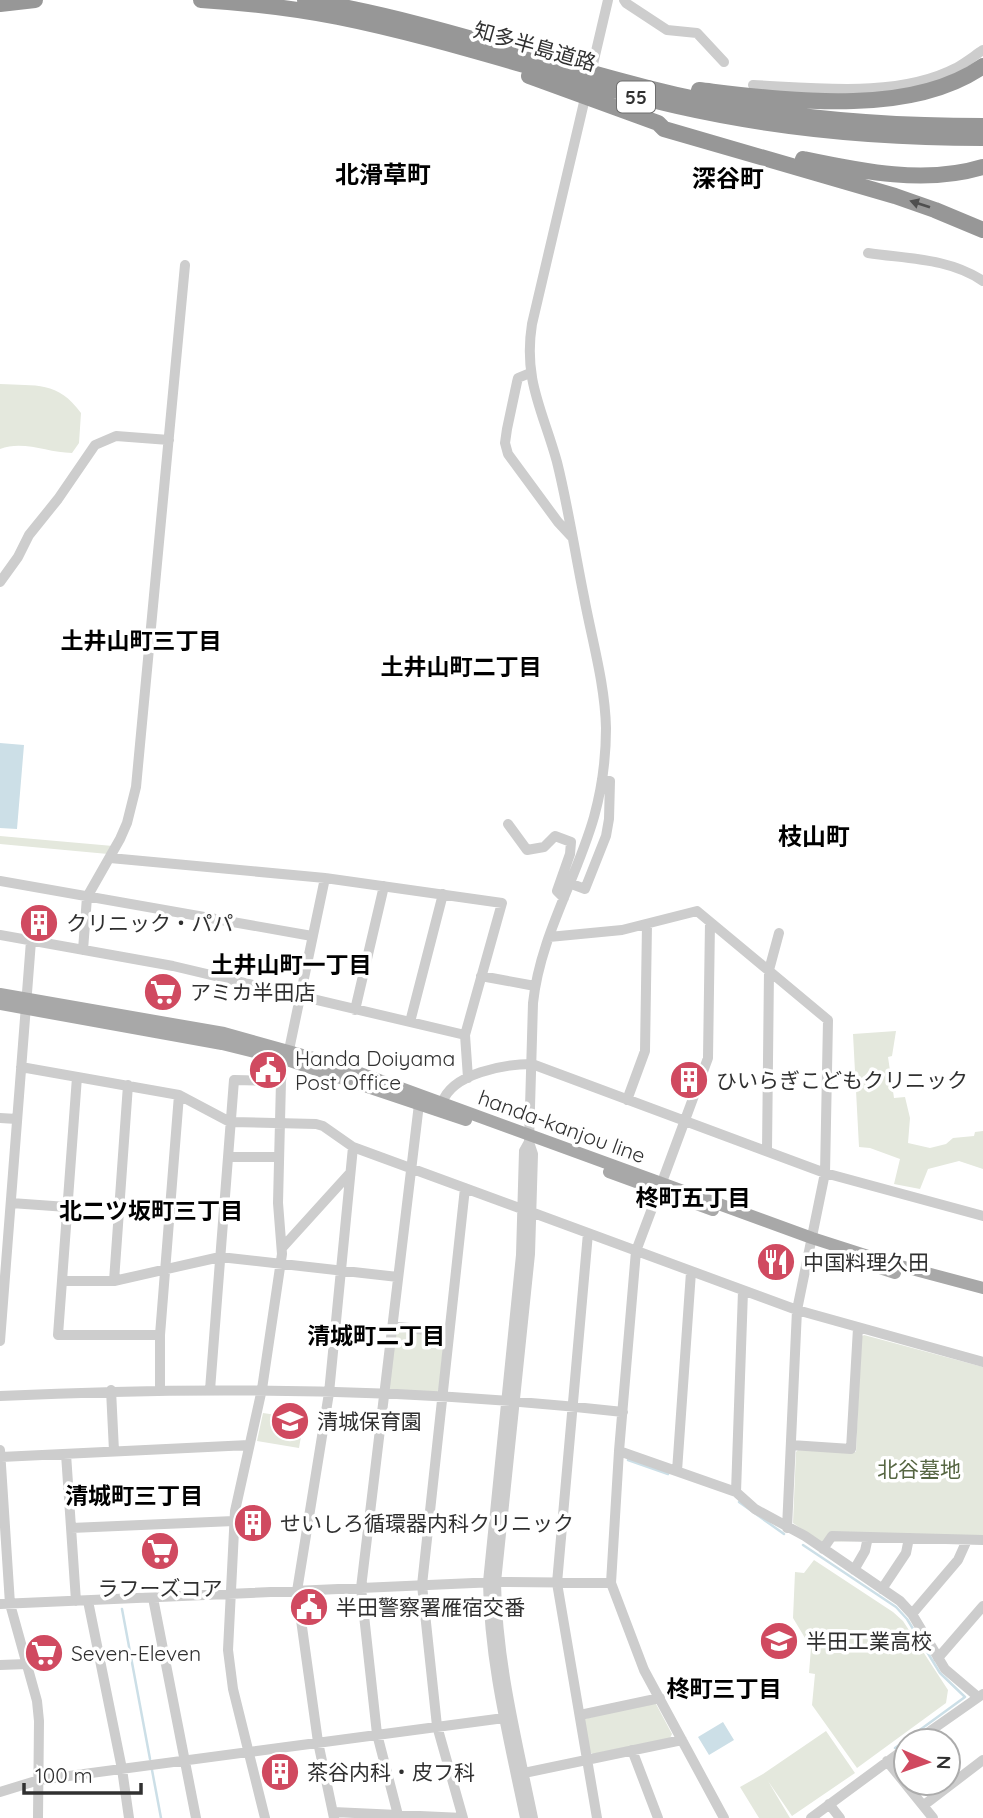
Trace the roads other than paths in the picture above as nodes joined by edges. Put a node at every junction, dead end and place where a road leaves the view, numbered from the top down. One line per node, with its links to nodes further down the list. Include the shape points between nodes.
1 (35, 0): 6 (highway)
2 (201, 0): 7 (highway, 知多半島道路 / 55, via 297,10)
3 (304, 0): 11 (highway, 知多半島道路 / 55, via 386,15)
4 (608, 0): 23 (street, via 532,324)
5 (624, 0): 9 (street, via 667,30 697,33)
6 (0, 4)
7 (386, 27): 15 (highway); 17 (highway, 知多半島道路 / 55, via 618,92 729,117 850,133)
8 (983, 50): 13 (street, via 956,68 908,84 853,88)
9 (724, 62)
10 (983, 66): 14 (highway, via 944,87 914,96)
11 (614, 79): 14 (highway, via 769,98); 16 (highway, 知多半島道路 / 55, via 757,111 888,125)
12 (983, 79): 14 (highway, via 959,92 920,102)
13 (753, 85)
14 (839, 100)
15 (658, 123): 18 (highway, via 761,151 882,173 934,175); 19 (highway, one-way to 15, via 935,209 664,129)
16 (983, 126)
17 (983, 138)
18 (983, 167)
19 (983, 230)
20 (868, 253): 22 (street, via 950,264)
21 (185, 265): 24 (street)
22 (983, 281)
23 (530, 373): 25 (street, via 557,464); 25 (street, via 517,382 505,443 508,454)
24 (169, 440): 26 (street, via 116,436 95,445 29,534); 29 (street, via 136,787 127,823)
25 (571, 536): 27 (street, via 604,705)
26 (0, 582)
27 (602, 779): 32 (street, via 594,818); 32 (street, via 610,781 606,836 585,889)
28 (508, 824): 36 (street, via 527,850 544,847 555,836 570,842 557,891)
29 (110, 858): 30 (street); 35 (street)
30 (325, 878): 33 (street); 41 (street)
31 (0, 881): 35 (street)
32 (569, 883): 36 (street)
33 (384, 886): 34 (street); 52 (street)
34 (443, 894): 46 (street, via 502,903); 53 (street)
35 (87, 897): 41 (street); 44 (street)
36 (564, 898): 42 (street)
37 (710, 922): 38 (street, via 697,911); 45 (street); 69 (street, via 708,1058)
38 (647, 924): 42 (street); 63 (street, via 645,1051)
39 (779, 933): 45 (street)
40 (0, 936): 43 (street)
41 (312, 936): 49 (street)
42 (549, 937): 47 (street)
43 (31, 941): 44 (street); 51 (street)
44 (83, 950): 49 (street)
45 (769, 970): 73 (street); 78 (street, via 828,1020)
46 (481, 976): 47 (street); 54 (street)
47 (535, 986): 56 (street)
48 (0, 994): 51 (main road, handa-kanjou line)
49 (300, 997): 52 (street); 55 (street)
50 (0, 1004): 51 (main road, handa-kanjou line)
51 (26, 1004): 55 (main road, handa-kanjou line, via 224,1033); 57 (street)
52 (355, 1010): 53 (street)
53 (410, 1022): 54 (street)
54 (465, 1035): 59 (street)
55 (286, 1054): 60 (street); 64 (main road, handa-kanjou line); 65 (main road, handa-kanjou line)
56 (532, 1064): 59 (street, via 512,1064); 63 (street); 71 (street)
57 (21, 1067): 58 (street); 67 (street)
58 (77, 1077): 61 (street); 82 (street)
59 (468, 1078): 64 (street, via 445,1094)
60 (281, 1081): 68 (street, via 234,1080); 70 (street)
61 (128, 1085): 62 (street); 96 (street)
62 (179, 1095): 68 (street); 91 (street)
63 (627, 1100): 69 (street)
64 (442, 1102): 71 (main road, handa-kanjou line)
65 (419, 1104): 71 (main road, handa-kanjou line); 76 (street)
66 (0, 1118): 67 (street)
67 (17, 1119): 81 (street)
68 (230, 1122): 70 (street); 74 (street)
69 (685, 1122): 73 (street); 79 (street)
70 (280, 1124): 72 (street, via 323,1126); 75 (street)
71 (529, 1138): 79 (main road, handa-kanjou line); 83 (street, via 524,1151)
72 (353, 1147): 76 (street); 77 (street)
73 (767, 1151): 78 (street)
74 (228, 1157): 75 (street); 89 (street)
75 (279, 1157): 87 (street)
76 (411, 1168): 80 (street); 94 (street)
77 (350, 1173): 87 (street); 92 (street)
78 (825, 1173): 84 (street); 86 (street)
79 (661, 1186): 86 (main road, handa-kanjou line); 88 (street)
80 (465, 1188): 83 (street); 104 (street)
81 (10, 1203): 82 (street); 97 (street)
82 (67, 1207): 95 (street)
83 (527, 1211): 85 (street); 116 (street)
84 (983, 1216)
85 (588, 1233): 88 (street); 117 (street)
86 (812, 1241): 98 (main road, handa-kanjou line); 100 (main road, handa-kanjou line, via 876,1267); 101 (street)
87 (282, 1248): 90 (street)
88 (636, 1251): 93 (street); 118 (street)
89 (220, 1257): 90 (street); 91 (street); 110 (street)
90 (280, 1264): 92 (street); 111 (street)
91 (166, 1269): 96 (street); 105 (street)
92 (342, 1271): 94 (street); 112 (street)
93 (691, 1272): 99 (street); 126 (street)
94 (398, 1277): 102 (street)
95 (62, 1281): 96 (street); 105 (street, via 58,1335)
96 (114, 1281)
97 (2, 1285): 106 (street)
98 (983, 1288)
99 (743, 1291): 101 (street); 127 (street)
100 (983, 1297)
101 (797, 1310): 103 (street); 120 (street)
102 (393, 1326): 104 (street); 113 (street)
103 (858, 1328): 107 (street); 120 (street, via 851,1449)
104 (449, 1333): 115 (street)
105 (160, 1335): 109 (street)
106 (0, 1341)
107 (983, 1362)
108 (111, 1390): 109 (street); 114 (street); 122 (street)
109 (160, 1390): 110 (street)
110 (210, 1390): 111 (street)
111 (262, 1390): 112 (street); 119 (street)
112 (329, 1393): 113 (street); 143 (street)
113 (384, 1394): 115 (street); 141 (street)
114 (0, 1396)
115 (442, 1396): 116 (street); 140 (street)
116 (511, 1400): 117 (street); 137 (street, via 491,1537)
117 (572, 1406): 118 (street); 138 (street)
118 (623, 1412): 123 (street)
119 (249, 1445): 122 (street); 128 (street)
120 (792, 1446): 130 (street)
121 (0, 1450): 125 (street)
122 (114, 1451): 124 (street)
123 (619, 1451): 126 (street); 139 (street)
124 (66, 1454): 125 (street); 129 (street)
125 (1, 1457): 148 (street)
126 (677, 1471): 127 (street)
127 (736, 1492): 130 (street)
128 (234, 1521): 129 (street); 144 (street)
129 (71, 1528): 146 (street)
130 (787, 1528): 135 (street)
131 (868, 1537): 132 (street); 135 (street, via 832,1536); 136 (street)
132 (909, 1538): 133 (street); 142 (street, via 906,1553)
133 (967, 1540): 134 (street); 150 (street, via 958,1560)
134 (983, 1540)
135 (823, 1549): 136 (street)
136 (854, 1570): 142 (street)
137 (492, 1582): 138 (street); 140 (street); 157 (street, via 492,1650); 171 (street)
138 (558, 1583): 139 (street); 156 (street)
139 (611, 1583): 155 (street)
140 (422, 1585): 141 (street); 158 (street)
141 (361, 1588): 143 (street); 160 (street)
142 (882, 1589): 150 (street)
143 (297, 1591): 144 (street); 162 (street)
144 (230, 1594): 145 (street); 164 (street, via 229,1670)
145 (153, 1598): 147 (street); 167 (street)
146 (76, 1601): 147 (street); 148 (street)
147 (88, 1601): 170 (street)
148 (5, 1604): 152 (street)
149 (983, 1606): 151 (street)
150 (912, 1614): 151 (street)
151 (938, 1658): 154 (street, via 945,1669)
152 (27, 1664): 153 (street); 172 (street, via 37,1701)
153 (0, 1665)
154 (981, 1696): 159 (street)
155 (660, 1699): 156 (street); 161 (street)
156 (580, 1715): 168 (street)
157 (504, 1718): 158 (street); 183 (street)
158 (437, 1726): 160 (street); 182 (street)
159 (936, 1727)
160 (377, 1734): 162 (street); 177 (street)
161 (682, 1740): 163 (street); 187 (street)
162 (318, 1742): 164 (street); 176 (street)
163 (632, 1750): 168 (street); 186 (street)
164 (248, 1752): 167 (street); 181 (street)
165 (892, 1758): 169 (street)
166 (983, 1759): 175 (street)
167 (183, 1760): 170 (street); 180 (street)
168 (587, 1760): 171 (street); 185 (street)
169 (887, 1761): 174 (street); 175 (street)
170 (122, 1769): 172 (street); 179 (street)
171 (524, 1773): 184 (street)
172 (39, 1780): 173 (street); 178 (street)
173 (0, 1792)
174 (830, 1804): 188 (street); 189 (street)
175 (924, 1805): 190 (street)
176 (334, 1815): 177 (street)
177 (398, 1815): 182 (street)
178 (38, 1818)
179 (129, 1818)
180 (196, 1818)
181 (265, 1818)
182 (463, 1818)
183 (525, 1818)
184 (533, 1818)
185 (597, 1818)
186 (658, 1818)
187 (724, 1818)
188 (811, 1818)
189 (840, 1818)
190 (933, 1818)

